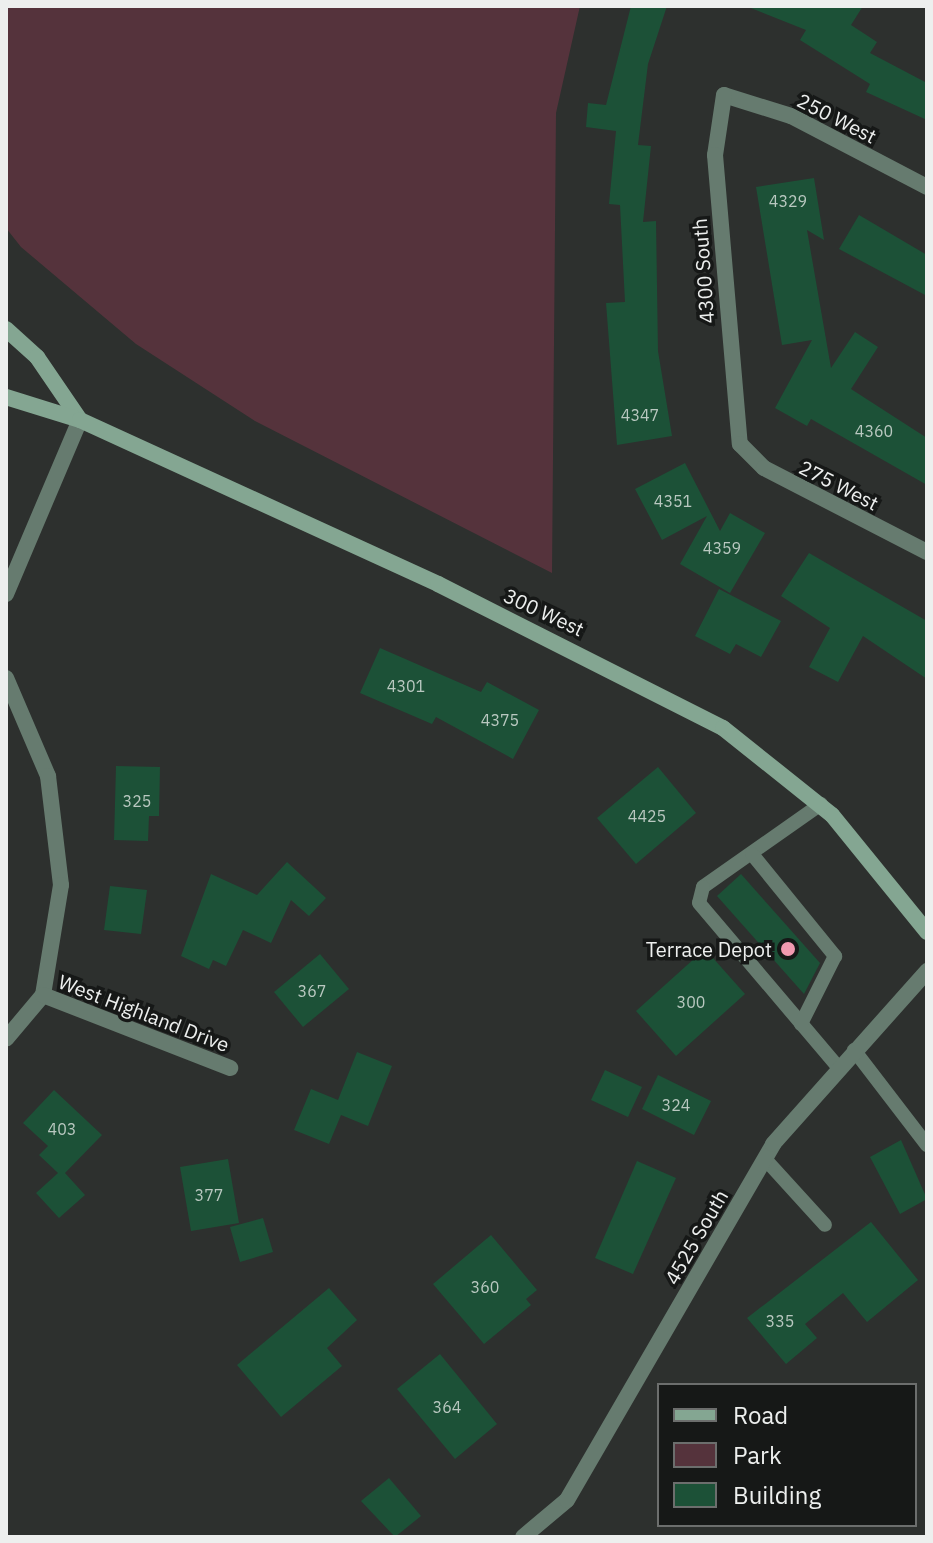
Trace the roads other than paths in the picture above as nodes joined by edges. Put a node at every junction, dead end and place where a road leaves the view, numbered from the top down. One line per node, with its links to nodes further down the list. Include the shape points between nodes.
1 (724, 95): 2 (street, 250 West, via 791,116); 6 (street, 4300 South, via 715,155)
2 (927, 187)
3 (6, 329): 5 (main road, via 37,357)
4 (6, 397): 5 (main road, 300 West)
5 (80, 420): 8 (street); 10 (main road, 300 West, via 572,646 723,728)
6 (740, 444): 7 (street, 275 West, via 764,468)
7 (927, 552)
8 (6, 594)
9 (6, 678): 14 (street, West Highland Drive, via 48,776 55,818 61,885)
10 (821, 804): 11 (lane); 12 (main road, 300 West)
11 (752, 854): 15 (lane, via 835,956); 15 (lane, via 703,887 699,903)
12 (927, 932)
13 (927, 971): 17 (street, 4525 South)
14 (43, 995): 16 (street, West Highland Drive); 19 (street, West Highland Drive)
15 (801, 1024): 18 (lane)
16 (6, 1039)
17 (854, 1050): 18 (street, 4525 South); 20 (lane)
18 (837, 1066): 21 (street, 4525 South)
19 (230, 1068)
20 (927, 1145)
21 (765, 1159): 22 (lane); 23 (street, 4525 South, via 567,1500)
22 (825, 1225)
23 (523, 1537)

